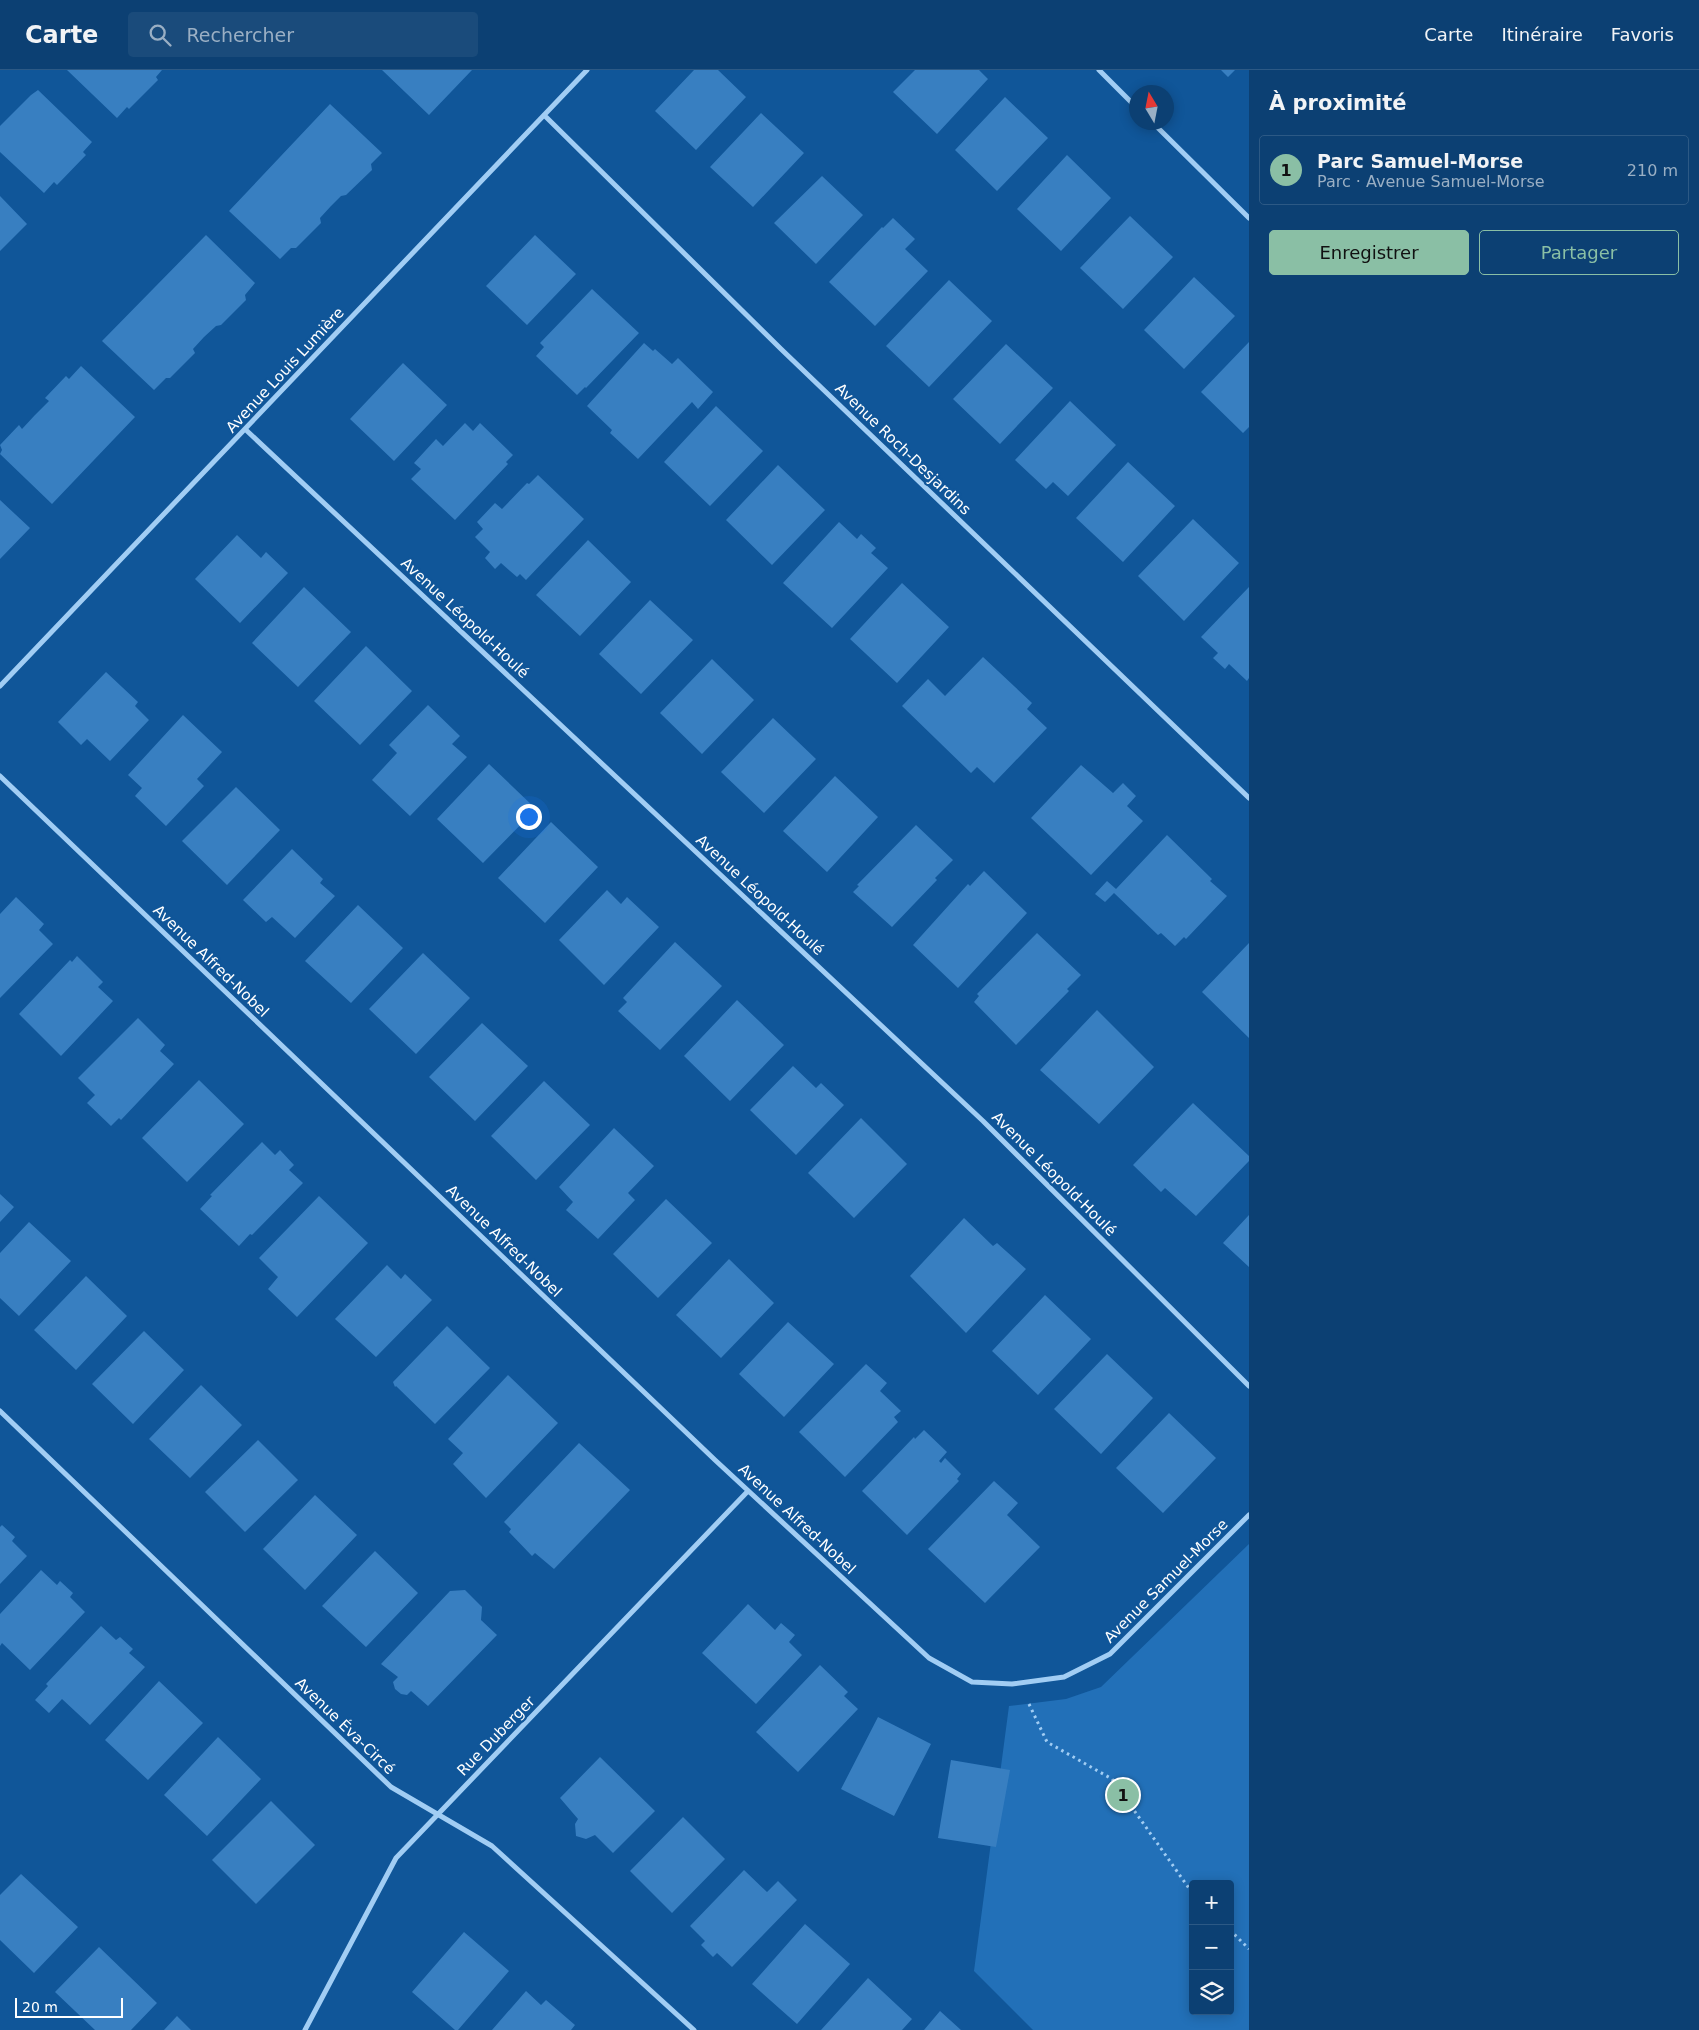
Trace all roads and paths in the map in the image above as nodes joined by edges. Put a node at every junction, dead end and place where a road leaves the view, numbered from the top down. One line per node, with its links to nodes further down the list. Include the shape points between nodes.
1 (587, 70): 4 (street, Avenue Louis Lumière)
2 (1099, 70): 3 (street)
3 (1129, 100)
4 (544, 115): 7 (street, Avenue Louis Lumière); 10 (street, Avenue Roch-Desjardins, via 781,349)
5 (1160, 130): 6 (street)
6 (1249, 218)
7 (246, 430): 8 (street, Avenue Louis Lumière); 11 (street, Avenue Léopold-Houlé, via 983,1120)
8 (0, 686)
9 (0, 776): 13 (street, Avenue Alfred-Nobel)
10 (1249, 798)
11 (1249, 1386)
12 (0, 1412): 17 (street, Avenue Éva-Circé, via 390,1787)
13 (748, 1491): 16 (street, Avenue Alfred-Nobel, via 929,1658 972,1682); 17 (street, Rue Duberger)
14 (1249, 1515): 15 (street, Avenue Samuel-Morse, via 1110,1654 1064,1677)
15 (1019, 1683): 16 (street, Avenue Samuel-Morse); 18 (path, via 1047,1742 1112,1779)
16 (1012, 1684)
17 (438, 1815): 21 (street, Rue Duberger, via 396,1858); 22 (street, Avenue Éva-Circé, via 492,1846)
18 (1189, 1888)
19 (1234, 1934): 20 (path)
20 (1249, 1948)
21 (306, 2030)
22 (694, 2030)

